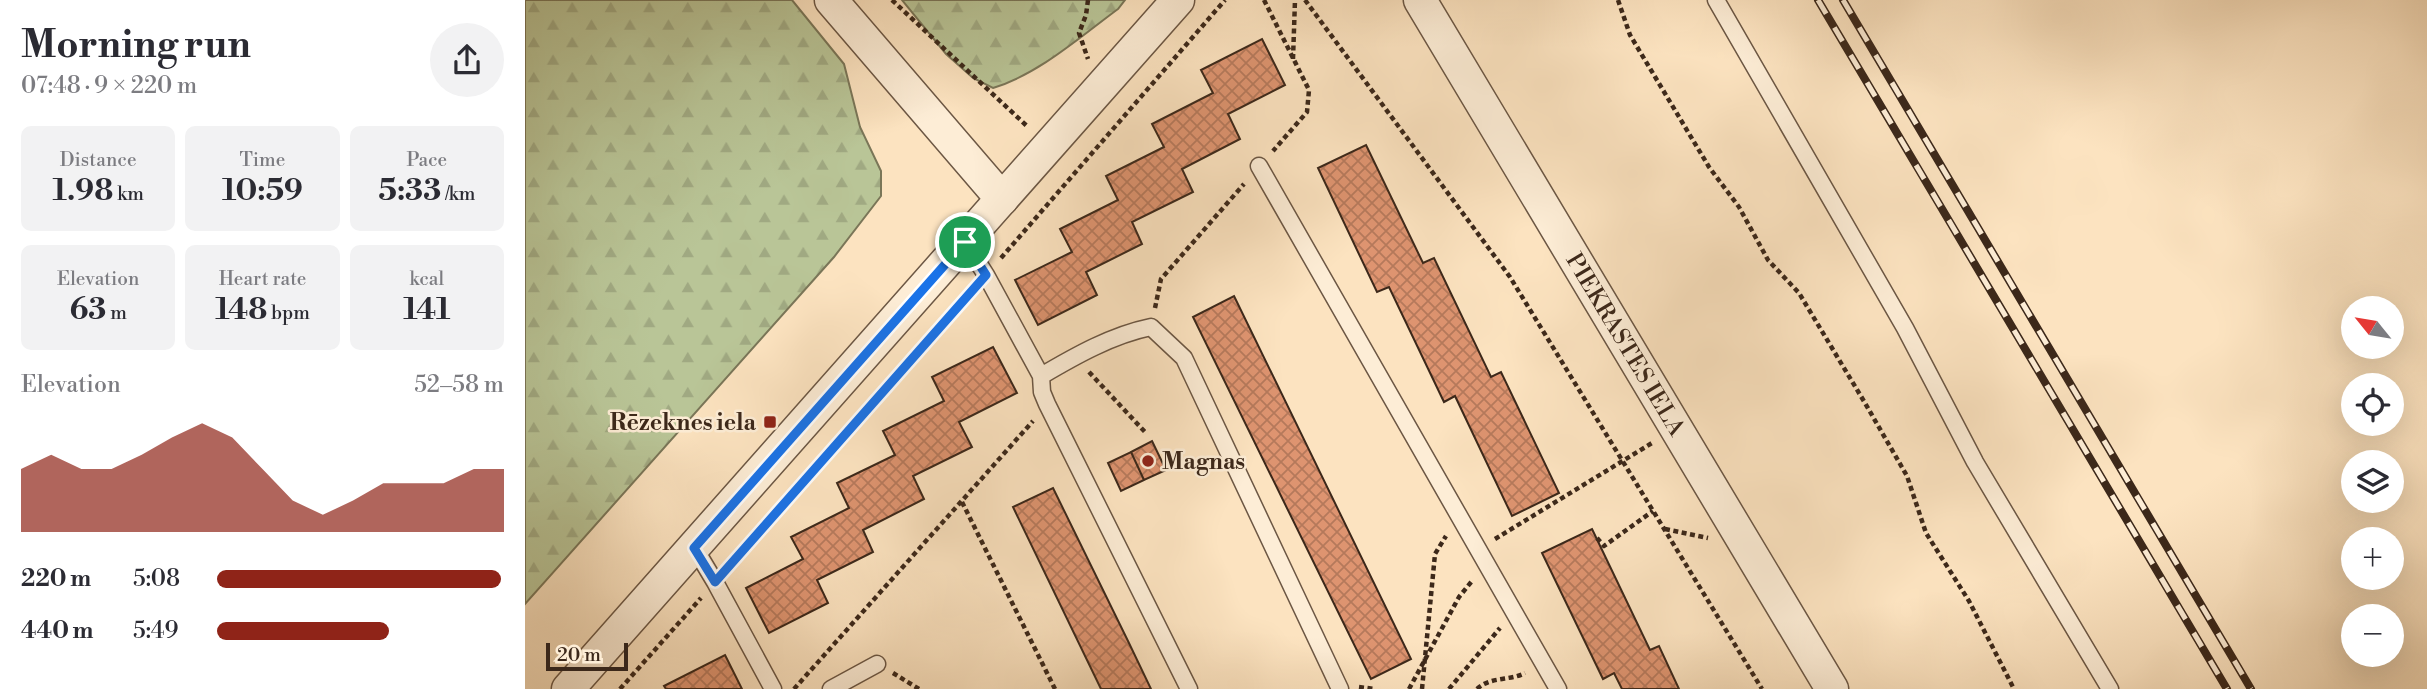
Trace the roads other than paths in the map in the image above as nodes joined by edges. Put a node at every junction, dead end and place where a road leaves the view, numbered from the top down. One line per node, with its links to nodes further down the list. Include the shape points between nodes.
1 (831, 0): 6 (street)
2 (1178, 0): 6 (street)
3 (1420, 0): 17 (street, PIEKRASTES IELA)
4 (1716, 0): 18 (lane, via 1905,328 1975,462)
5 (1259, 166): 16 (lane)
6 (1002, 199): 7 (street)
7 (965, 242): 8 (lane); 9 (street)
8 (1041, 376): 14 (lane, via 1047,404); 15 (lane, via 1075,356 1151,327 1184,358)
9 (694, 548): 11 (street); 12 (lane)
10 (877, 664): 13 (lane)
11 (568, 689)
12 (773, 689)
13 (831, 689)
14 (1189, 689)
15 (1340, 689)
16 (1558, 689)
17 (1832, 689)
18 (2110, 689)

